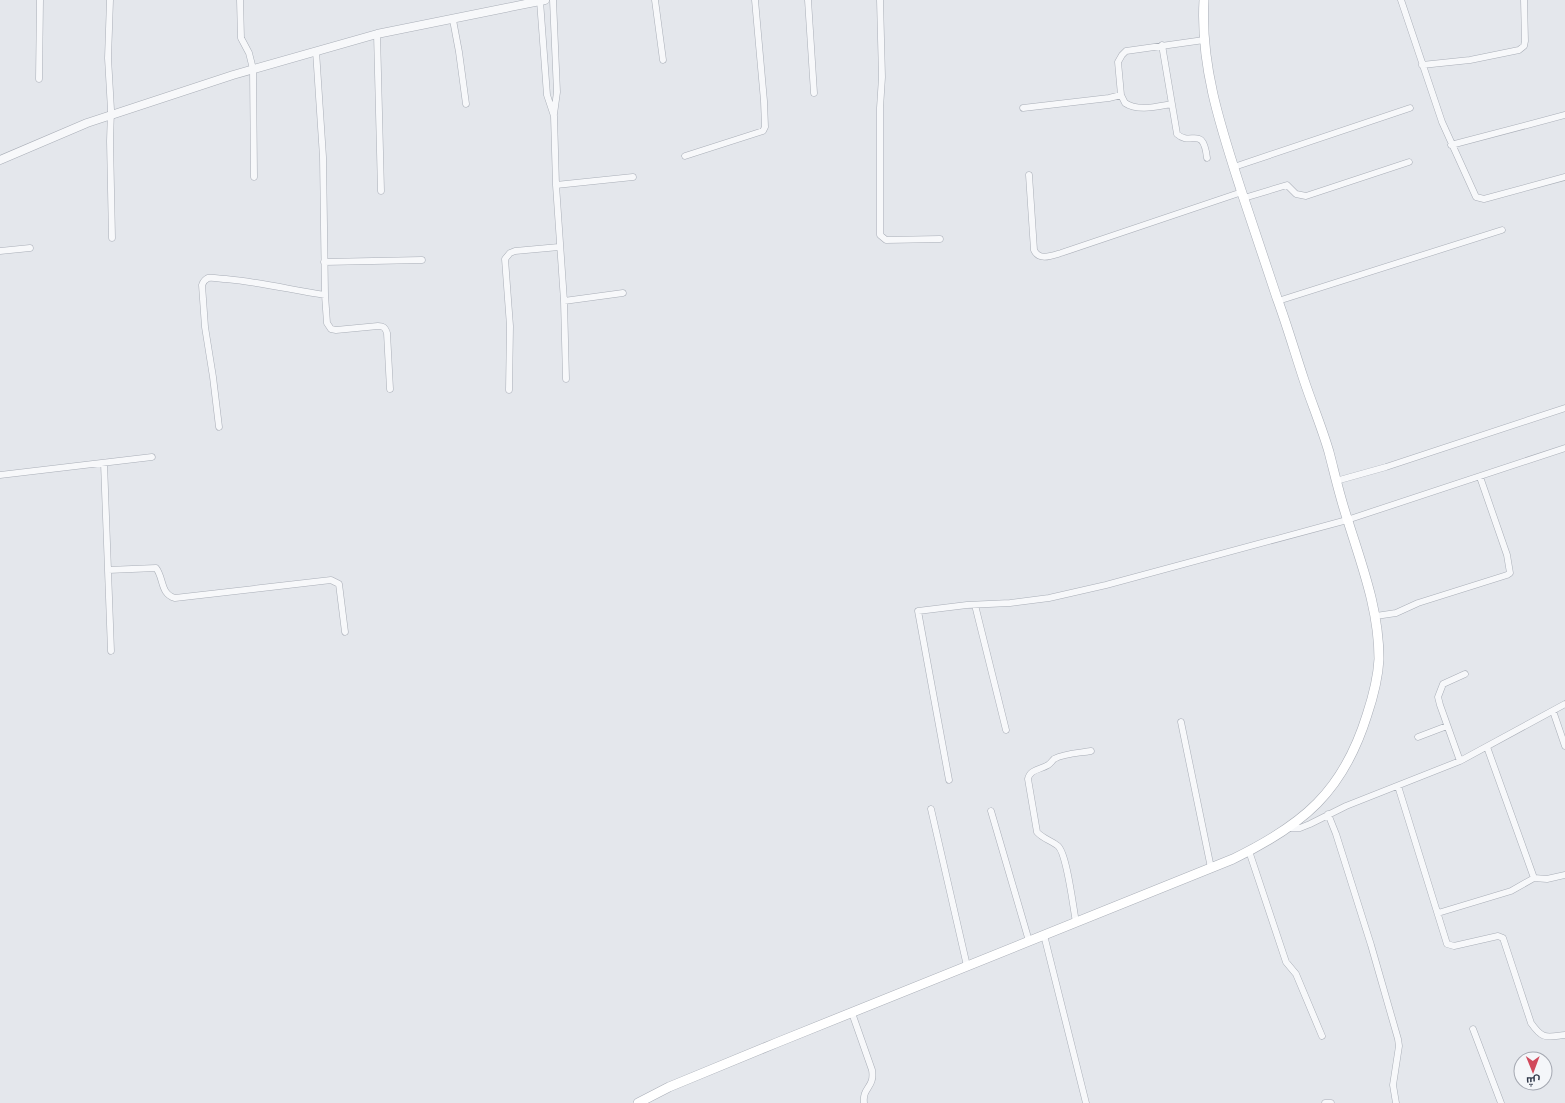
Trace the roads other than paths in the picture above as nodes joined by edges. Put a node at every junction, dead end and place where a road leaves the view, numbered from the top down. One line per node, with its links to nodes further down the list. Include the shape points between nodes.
1 (40, 0): 21 (street)
2 (110, 0): 28 (street, via 108,58)
3 (240, 0): 20 (street, via 241,38 249,53)
4 (543, 0): 13 (street); 29 (street, via 547,95)
5 (553, 0): 29 (street, via 557,92)
6 (655, 0): 18 (street)
7 (755, 0): 32 (street, via 765,127 763,131)
8 (808, 0): 22 (street)
9 (880, 0): 46 (street, via 880,235 886,240)
10 (1204, 0): 15 (main road)
11 (1401, 0): 19 (street)
12 (1524, 0): 19 (street, via 1525,41 1519,50 1470,60)
13 (453, 20): 14 (street); 24 (street)
14 (377, 34): 17 (street); 42 (street)
15 (1204, 40): 16 (street); 36 (main road, via 1210,85)
16 (1162, 46): 23 (street, via 1134,49 1122,55 1118,62); 25 (street)
17 (316, 51): 20 (street); 51 (street)
18 (662, 60)
19 (1422, 65): 31 (street)
20 (253, 69): 28 (street); 38 (street)
21 (39, 79)
22 (814, 92)
23 (1121, 95): 25 (street, via 1125,103 1135,107); 26 (street)
24 (466, 104)
25 (1172, 104): 33 (street, via 1177,134 1203,141)
26 (1023, 108)
27 (1410, 108): 36 (street)
28 (111, 115): 34 (street); 45 (street)
29 (554, 116): 41 (street)
30 (1565, 116): 31 (street)
31 (1451, 145): 40 (street, via 1474,195 1481,200)
32 (685, 156)
33 (1207, 158)
34 (0, 160)
35 (1410, 162): 43 (street, via 1306,196 1296,194 1287,185)
36 (1234, 167): 43 (main road)
37 (1030, 175): 43 (street, via 1034,250 1040,257 1061,253)
38 (254, 177)
39 (633, 177): 41 (street)
40 (1565, 177)
41 (556, 185): 47 (street)
42 (381, 192)
43 (1243, 195): 55 (main road)
44 (1502, 230): 55 (street)
45 (112, 238)
46 (940, 239)
47 (559, 247): 54 (street); 58 (street, via 515,251 505,259 510,326)
48 (30, 248): 49 (street)
49 (0, 251)
50 (422, 260): 51 (street)
51 (324, 262): 53 (street)
52 (623, 292): 54 (street)
53 (325, 295): 57 (street, via 327,322 331,329 378,326 386,329); 60 (street, via 232,280 211,278 203,281 205,327)
54 (564, 301): 56 (street)
55 (1278, 301): 66 (main road)
56 (566, 379)
57 (390, 389)
58 (509, 390)
59 (1565, 408): 66 (street)
60 (219, 427)
61 (1565, 448): 65 (street)
62 (152, 457): 63 (street)
63 (104, 463): 64 (street); 68 (street)
64 (0, 475)
65 (1480, 476): 67 (street); 70 (street, via 1507,554 1510,573 1418,603 1396,613)
66 (1336, 481): 67 (main road)
67 (1347, 520): 69 (street, via 1056,597); 70 (main road, via 1363,566)
68 (108, 570): 71 (street, via 156,568 160,572 166,593 175,598 330,580 339,584); 72 (street)
69 (975, 605): 78 (street); 84 (street, via 918,611)
70 (1376, 616): 89 (main road, via 1379,660 1374,695 1364,728 1335,782 1312,810)
71 (345, 632)
72 (111, 651)
73 (1465, 674): 77 (street, via 1448,680 1440,691 1438,697)
74 (1565, 704): 75 (street)
75 (1553, 711): 80 (street); 81 (street)
76 (1181, 722): 91 (street)
77 (1447, 726): 79 (street); 83 (street)
78 (1006, 730)
79 (1418, 737)
80 (1565, 746)
81 (1487, 747): 83 (street); 93 (street)
82 (1091, 752): 95 (street, via 1053,759 1048,765 1033,771 1028,779 1037,832 1058,847 1064,859)
83 (1460, 761): 85 (street)
84 (948, 780)
85 (1398, 786): 88 (street); 94 (street)
86 (931, 809): 98 (street)
87 (991, 811): 97 (street)
88 (1328, 814): 89 (street, via 1300,828); 108 (street, via 1398,1040 1393,1085)
89 (1289, 828): 90 (main road)
90 (1249, 851): 91 (main road); 102 (street, via 1286,962 1296,974)
91 (1211, 868): 95 (main road)
92 (1565, 875): 93 (street, via 1547,879)
93 (1534, 878): 94 (street, via 1511,891)
94 (1438, 912): 101 (street, via 1445,941 1450,946 1498,936 1503,938 1531,1023 1538,1034)
95 (1076, 922): 96 (main road)
96 (1044, 935): 97 (main road); 105 (street)
97 (1029, 941): 98 (main road)
98 (967, 966): 99 (main road)
99 (852, 1013): 103 (main road, via 669,1087); 104 (street, via 872,1070 872,1083 865,1093)
100 (1473, 1030): 109 (street)
101 (1565, 1035)
102 (1322, 1036)
103 (638, 1103)
104 (864, 1103)
105 (1086, 1103)
106 (1325, 1103): 107 (street)
107 (1331, 1103)
108 (1396, 1103)
109 (1500, 1103)

